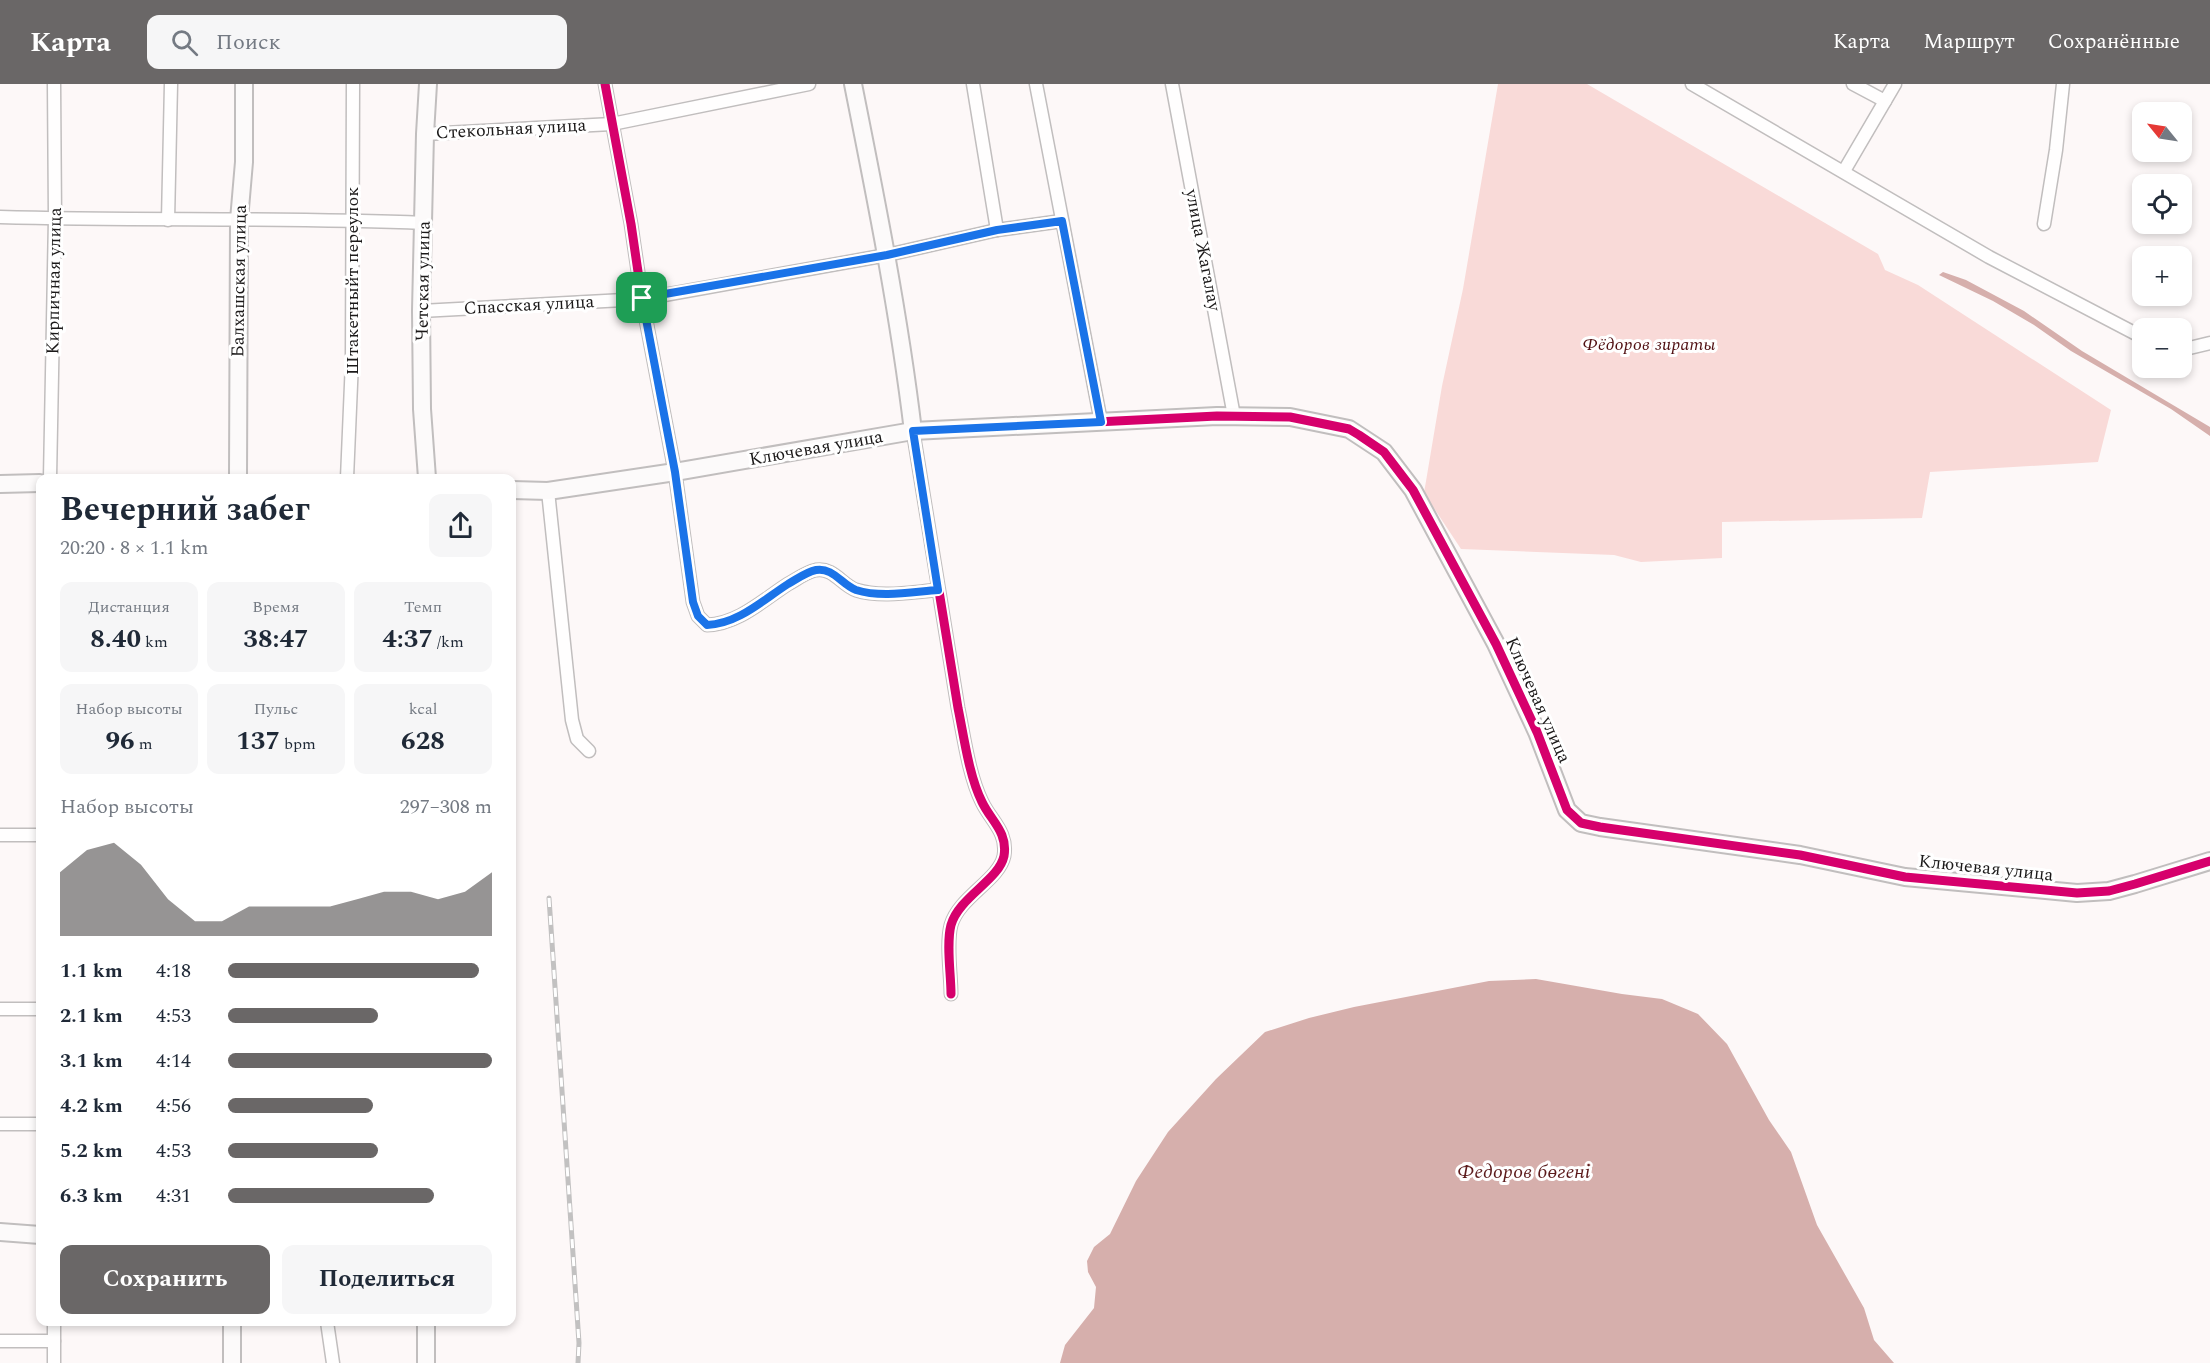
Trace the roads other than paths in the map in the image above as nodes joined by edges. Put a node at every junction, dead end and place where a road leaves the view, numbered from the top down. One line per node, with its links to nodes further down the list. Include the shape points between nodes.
1 (54, 84): 21 (street, Кирпичная улица)
2 (171, 84): 22 (street)
3 (244, 84): 23 (street, Балхашская улица)
4 (353, 84): 24 (street, Штакетныйт переулок)
5 (428, 84): 18 (street, Четская улица)
6 (605, 84): 17 (street)
7 (809, 84): 17 (street, Стекольная улица)
8 (853, 84): 29 (street)
9 (973, 84): 28 (street)
10 (1036, 84): 25 (street)
11 (1173, 84): 35 (street, улица Жагалау)
12 (1692, 84): 19 (street)
13 (1853, 84): 16 (street)
14 (1895, 84): 16 (street)
15 (2063, 84): 27 (street)
16 (1885, 101): 19 (street)
17 (612, 123): 18 (street, Стекольная улица); 30 (street)
18 (425, 134): 26 (street, Четская улица)
19 (1844, 171): 32 (street, via 1989,257)
20 (0, 217): 21 (street)
21 (55, 218): 22 (street); 39 (street, Кирпичная улица)
22 (168, 220): 23 (street)
23 (239, 220): 24 (street); 40 (street, Балхашская улица)
24 (352, 220): 26 (street); 41 (street, Штакетныйт переулок)
25 (1062, 221): 28 (street, Спасская улица); 36 (street)
26 (424, 223): 31 (street, Четская улица)
27 (2044, 224)
28 (997, 230): 29 (street, Спасская улица)
29 (887, 255): 30 (street, Спасская улица); 37 (street)
30 (642, 298): 31 (street, Спасская улица); 38 (street)
31 (421, 311): 42 (street, Четская улица)
32 (2132, 332)
33 (2210, 343): 34 (street)
34 (2192, 347)
35 (1234, 416): 36 (street, Ключевая улица); 51 (street, Ключевая улица, via 1290,417 1349,429 1384,452 1413,490 1496,644 1537,732 1567,810 1581,822 1800,855 1905,877 2077,893 2135,885)
36 (1101, 422): 37 (street, Ключевая улица)
37 (913, 431): 38 (street, Ключевая улица); 47 (street)
38 (675, 472): 46 (street, Ключевая улица); 47 (street, via 693,602 698,616 707,625 735,619 802,575 817,570 828,570 854,589 874,593)
39 (50, 474)
40 (238, 474)
41 (347, 474)
42 (427, 474)
43 (36, 483): 44 (street)
44 (0, 484)
45 (516, 490): 46 (street, Ключевая улица)
46 (548, 491): 48 (street, via 572,720 577,740)
47 (938, 590): 52 (street, via 967,754 981,802 1003,834 1004,849 998,868 951,924)
48 (590, 751)
49 (0, 835): 50 (street)
50 (36, 836)
51 (2210, 861)
52 (951, 994)
53 (0, 1009): 54 (street)
54 (36, 1009)
55 (0, 1124): 56 (street)
56 (36, 1124)
57 (0, 1232): 58 (street)
58 (36, 1235)
59 (54, 1326): 64 (street)
60 (232, 1326): 66 (street)
61 (328, 1326): 67 (street)
62 (426, 1326): 68 (street)
63 (0, 1341): 64 (street)
64 (54, 1341): 65 (street)
65 (54, 1363)
66 (232, 1363)
67 (333, 1363)
68 (426, 1363)

